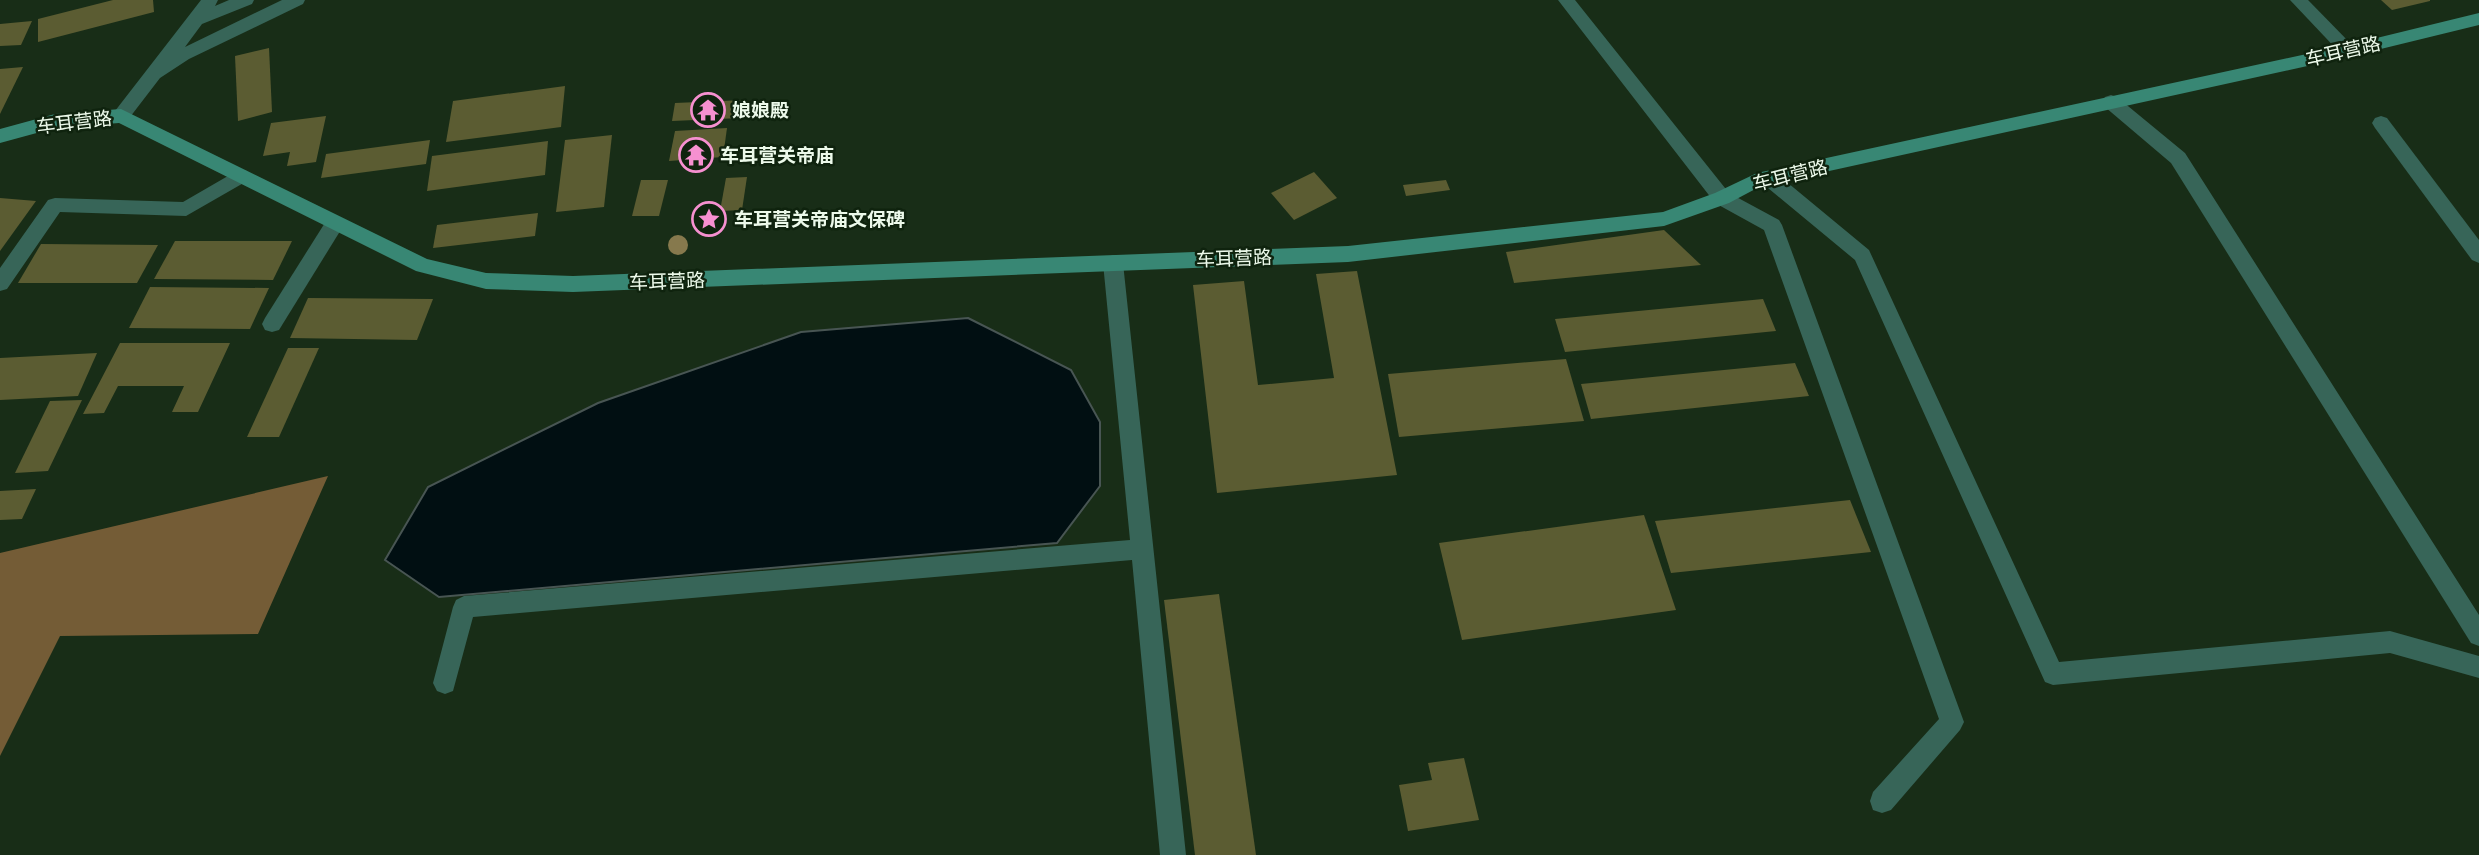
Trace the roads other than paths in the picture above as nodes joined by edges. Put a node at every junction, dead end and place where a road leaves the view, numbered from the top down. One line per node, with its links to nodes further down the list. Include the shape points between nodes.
1 (210, 0): 6 (street)
2 (246, 0): 6 (street)
3 (298, 0): 9 (street)
4 (1566, 0): 16 (street)
5 (2298, 0): 8 (street)
6 (198, 19): 9 (street)
7 (2479, 19): 8 (street, 车耳营路)
8 (2348, 51): 10 (street, 车耳营路)
9 (151, 75): 11 (street)
10 (2111, 102): 15 (street, 车耳营路); 23 (street, via 2178,158)
11 (121, 116): 13 (street, 车耳营路, via 55,121); 14 (street, 车耳营路)
12 (2381, 123): 18 (street)
13 (0, 136)
14 (240, 176): 17 (street, 车耳营路); 20 (street, via 186,209 55,205)
15 (1769, 177): 16 (street, 车耳营路); 24 (street, via 1862,255 2053,674 2390,642)
16 (1722, 198): 19 (street, 车耳营路, via 1664,219 1348,254); 26 (street, via 1772,225 1952,722)
17 (335, 223): 19 (street, 车耳营路, via 423,266 486,281 573,284); 21 (street)
18 (2479, 255)
19 (1113, 263): 22 (street)
20 (0, 283)
21 (272, 324)
22 (1142, 549): 25 (street, via 464,607); 27 (street)
23 (2479, 635)
24 (2479, 667)
25 (445, 683)
26 (1882, 802)
27 (1173, 855)

